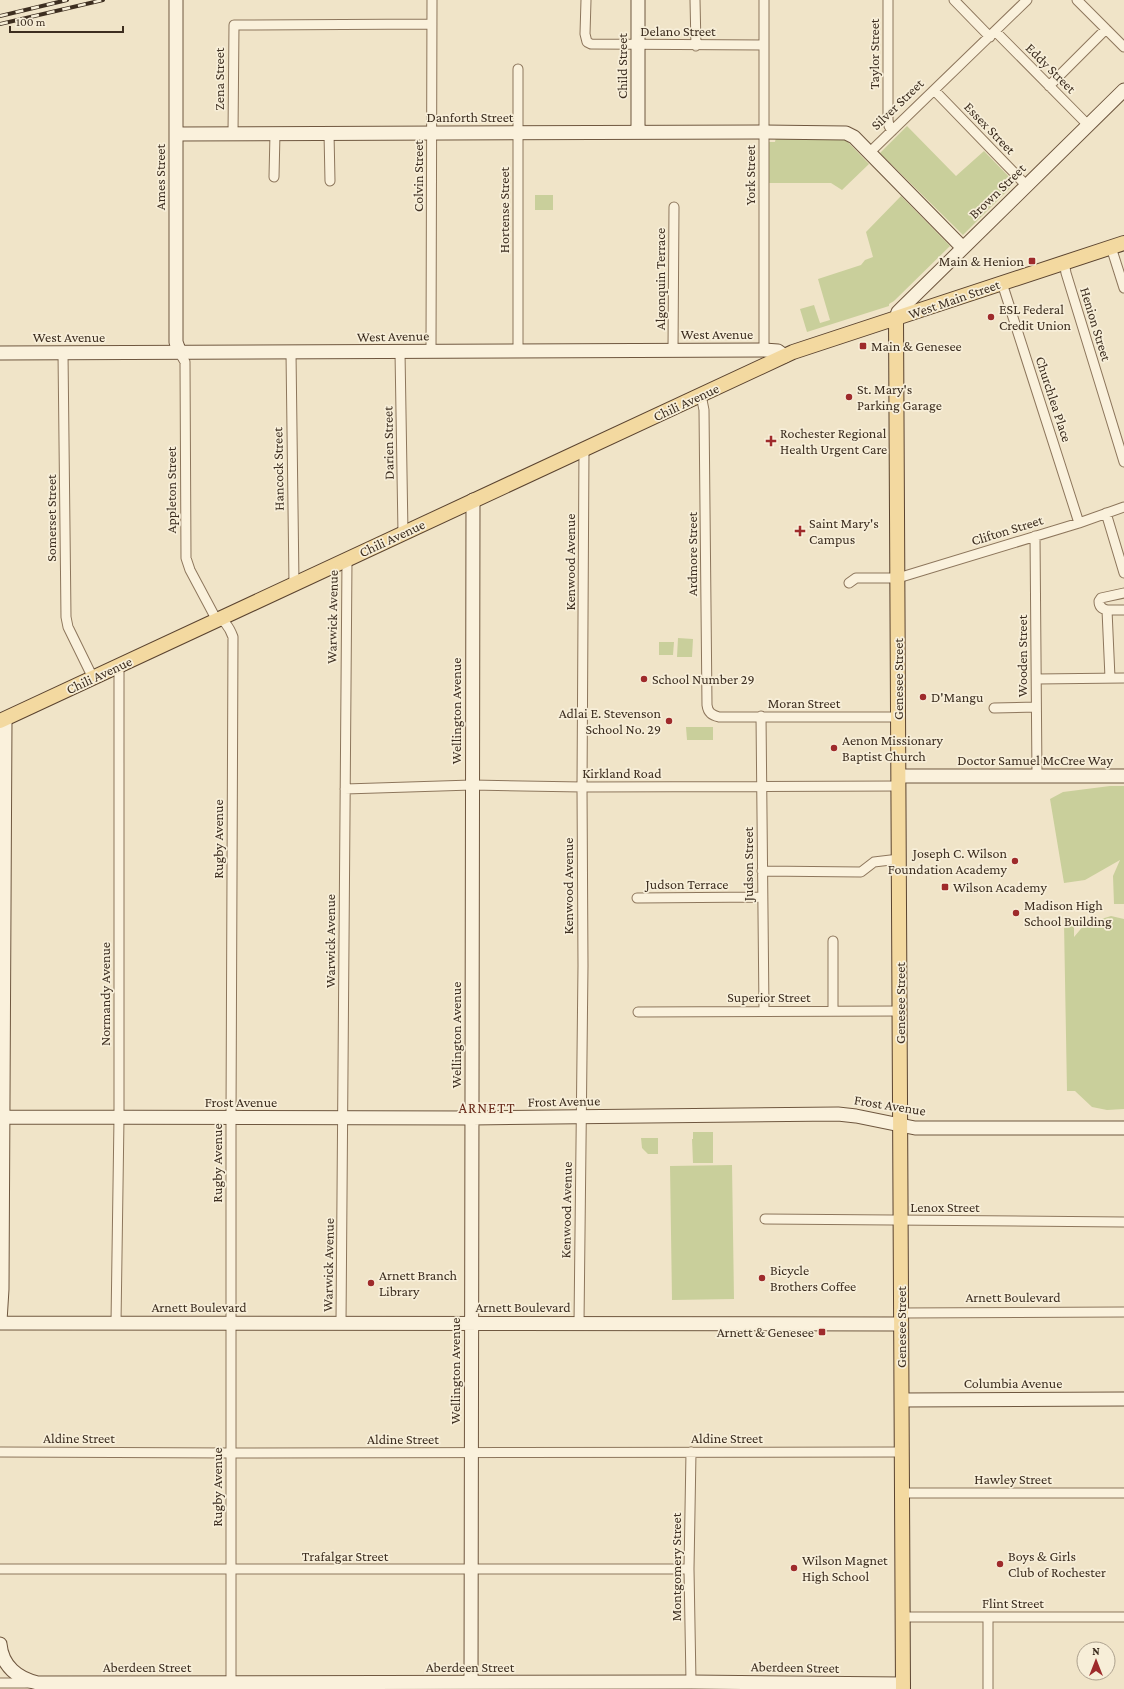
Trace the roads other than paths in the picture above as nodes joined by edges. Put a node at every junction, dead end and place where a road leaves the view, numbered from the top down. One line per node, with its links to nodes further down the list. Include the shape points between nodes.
1 (176, 0): 30 (street, Ames Street)
2 (432, 0): 11 (street, Colvin Street)
3 (586, 0): 14 (street, Delano Street, via 587,42)
4 (638, 0): 14 (street, Child Street)
5 (695, 0): 16 (street)
6 (764, 0): 15 (street, York Street)
7 (888, 0): 23 (street, Taylor Street, via 888,120)
8 (954, 0): 13 (street, Eddy Street)
9 (1028, 0): 13 (street, Silver Street)
10 (1077, 0): 12 (street)
11 (432, 24): 28 (street, Colvin Street); 31 (street, Zena Street, via 234,25)
12 (1106, 29): 17 (street); 19 (street)
13 (992, 34): 19 (street, Eddy Street); 20 (street, Silver Street)
14 (638, 44): 16 (street, Delano Street); 24 (street, Child Street)
15 (764, 45): 16 (street, Delano Street); 25 (street, York Street)
16 (696, 46)
17 (1124, 47)
18 (518, 69): 29 (street, Hortense Street)
19 (1049, 86): 22 (street, Eddy Street)
20 (934, 90): 23 (street, Silver Street); 35 (street, Essex Street)
21 (1124, 90): 22 (street, Brown Street)
22 (1088, 125): 35 (street, Brown Street)
23 (892, 131): 32 (street, Silver Street)
24 (638, 132): 25 (street, Danforth Street); 29 (street, Danforth Street)
25 (764, 132): 32 (street, Silver Street, via 846,133); 44 (street, York Street)
26 (275, 133): 27 (street, Danforth Street); 31 (street, Danforth Street); 33 (street)
27 (329, 133): 28 (street, Danforth Street); 34 (street)
28 (432, 133): 29 (street, Danforth Street); 45 (street, Colvin Street)
29 (518, 133): 46 (street, Hortense Street)
30 (176, 134): 31 (street, Danforth Street); 51 (street, Ames Street, via 176,342)
31 (233, 134)
32 (869, 153): 38 (street)
33 (274, 177)
34 (330, 181)
35 (1026, 186): 38 (street, Brown Street)
36 (674, 207): 43 (street, Algonquin Terrace)
37 (1118, 245): 39 (main road, West Main Street); 41 (street)
38 (962, 248): 42 (street, Brown Street, via 898,312)
39 (1064, 262): 40 (main road, West Main Street); 55 (street, Henion Street)
40 (1002, 283): 42 (main road, West Main Street); 59 (street, Churchlea Place)
41 (1124, 288)
42 (896, 318): 52 (main road, West Main Street); 64 (main road, Genesee Street)
43 (674, 350): 44 (street, West Avenue); 46 (street, West Avenue)
44 (764, 350): 52 (street, West Avenue, via 778,351)
45 (431, 351): 46 (street, West Avenue); 48 (street, West Avenue)
46 (518, 351)
47 (291, 352): 48 (street, West Avenue); 51 (street, West Avenue); 66 (street, Hancock Street)
48 (400, 352): 60 (street, Darien Street)
49 (0, 353): 50 (street, West Avenue)
50 (63, 353): 51 (street, West Avenue); 72 (street, Somerset Street, via 66,617 68,627)
51 (180, 353): 70 (street, Appleton Street, via 185,362 186,558 214,615)
52 (785, 356): 53 (main road, Chili Avenue)
53 (701, 395): 54 (main road, Chili Avenue); 78 (street, Ardmore Street, via 704,410 707,705)
54 (584, 449): 56 (main road, Chili Avenue); 87 (street, Kenwood Avenue)
55 (1124, 462)
56 (473, 500): 60 (main road, Chili Avenue); 85 (street, Wellington Avenue)
57 (1124, 507): 58 (street, Clifton Street)
58 (1106, 512): 59 (street, Clifton Street); 63 (street)
59 (1079, 523): 61 (street, Clifton Street)
60 (403, 533): 62 (main road, Chili Avenue)
61 (1035, 536): 64 (street, Clifton Street); 75 (street, Wooden Street)
62 (346, 560): 66 (main road, Chili Avenue); 88 (street, Warwick Avenue)
63 (1124, 573)
64 (898, 578): 65 (street, Clifton Street, via 856,578); 80 (main road, Genesee Street)
65 (849, 583)
66 (294, 584): 70 (main road, Chili Avenue)
67 (1124, 593): 68 (street, via 1101,598 1099,604)
68 (1107, 610): 69 (street); 73 (street)
69 (1124, 610)
70 (220, 618): 71 (main road, Chili Avenue); 100 (street, Rugby Avenue, via 229,626 233,637)
71 (119, 666): 72 (main road, Chili Avenue); 101 (street, Normandy Avenue)
72 (93, 678): 81 (main road, Chili Avenue)
73 (1110, 678): 74 (street); 75 (street)
74 (1124, 678)
75 (1037, 679): 76 (street, Wooden Street)
76 (1036, 707): 77 (street); 82 (street, Wooden Street)
77 (994, 708)
78 (710, 714): 79 (street, Moran Street, via 719,717)
79 (761, 716): 80 (street, Moran Street); 86 (street, Judson Street)
80 (898, 717): 84 (main road, Genesee Street)
81 (3, 720): 99 (street)
82 (1036, 776): 83 (street, Doctor Samuel McCree Way); 84 (street, Doctor Samuel McCree Way)
83 (1124, 776)
84 (899, 781): 86 (street, Kirkland Road); 89 (main road, Genesee Street)
85 (472, 786): 87 (street, Kirkland Road); 88 (street, Kirkland Road); 103 (street, Wellington Avenue)
86 (762, 786): 87 (street, Kirkland Road); 90 (street, Judson Street)
87 (582, 787): 98 (street, Kenwood Avenue)
88 (344, 789): 102 (street, Warwick Avenue)
89 (899, 859): 90 (street, via 874,862 861,872); 96 (main road, Genesee Street)
90 (762, 870): 91 (street, Judson Street)
91 (762, 897): 92 (street, Judson Terrace); 94 (street, Judson Street)
92 (637, 898)
93 (832, 941): 95 (street)
94 (764, 1011): 95 (street, Superior Street); 97 (street, Superior Street)
95 (833, 1011): 96 (street, Superior Street)
96 (900, 1011): 104 (main road, Genesee Street)
97 (638, 1012)
98 (581, 1116): 103 (street, Frost Avenue); 104 (street, Frost Avenue, via 838,1114); 116 (street, Kenwood Avenue)
99 (4, 1117): 101 (street, Frost Avenue); 111 (street)
100 (231, 1117): 101 (street, Frost Avenue); 102 (street, Frost Avenue); 113 (street, Rugby Avenue)
101 (119, 1118): 112 (street, Normandy Avenue)
102 (343, 1118): 103 (street, Frost Avenue); 114 (street, Warwick Avenue)
103 (472, 1118): 115 (street, Wellington Avenue)
104 (900, 1126): 105 (street, Frost Avenue); 107 (main road, Genesee Street)
105 (1124, 1128)
106 (765, 1219): 107 (street, Lenox Street)
107 (901, 1220): 108 (street, Lenox Street); 110 (main road, Genesee Street)
108 (1124, 1222)
109 (1124, 1312): 110 (street, Arnett Boulevard)
110 (901, 1318): 116 (street, Arnett Boulevard); 118 (main road, Genesee Street)
111 (0, 1322): 112 (street, Arnett Boulevard)
112 (116, 1323): 113 (street, Arnett Boulevard)
113 (231, 1323): 114 (street, Arnett Boulevard); 123 (street, Rugby Avenue)
114 (341, 1323): 115 (street, Arnett Boulevard)
115 (471, 1323): 116 (street, Arnett Boulevard); 122 (street, Wellington Avenue)
116 (579, 1323)
117 (1124, 1399): 118 (street, Columbia Avenue)
118 (902, 1400): 121 (main road, Genesee Street)
119 (0, 1452): 123 (street, Aldine Street)
120 (691, 1452): 121 (street, Aldine Street); 122 (street, Aldine Street); 128 (street, Montgomery Street)
121 (902, 1452): 124 (main road, Genesee Street)
122 (471, 1453): 123 (street, Aldine Street); 127 (street, Wellington Avenue)
123 (230, 1454): 129 (street, Rugby Avenue)
124 (902, 1493): 125 (street, Hawley Street); 130 (main road, Genesee Street)
125 (1124, 1493)
126 (0, 1569): 129 (street, Trafalgar Street)
127 (471, 1569): 128 (street, Trafalgar Street); 129 (street, Trafalgar Street); 140 (street, Wellington Avenue)
128 (689, 1569): 136 (street, Montgomery Street)
129 (230, 1570): 139 (street, Rugby Avenue)
130 (903, 1617): 131 (street, Flint Street); 141 (main road, Genesee Street)
131 (988, 1617): 132 (street, Flint Street); 142 (street)
132 (1124, 1617)
133 (0, 1644): 134 (street, Aberdeen Street)
134 (0, 1648): 135 (street, Aberdeen Street); 138 (street, Aberdeen Street, via 4,1661 13,1671 24,1679)
135 (0, 1667)
136 (690, 1682): 140 (street, Aberdeen Street); 141 (street, Aberdeen Street)
137 (0, 1683): 138 (street, Aberdeen Street)
138 (41, 1685): 139 (street, Aberdeen Street)
139 (230, 1686): 140 (street, Aberdeen Street)
140 (471, 1686)
141 (903, 1687)
142 (988, 1689)

